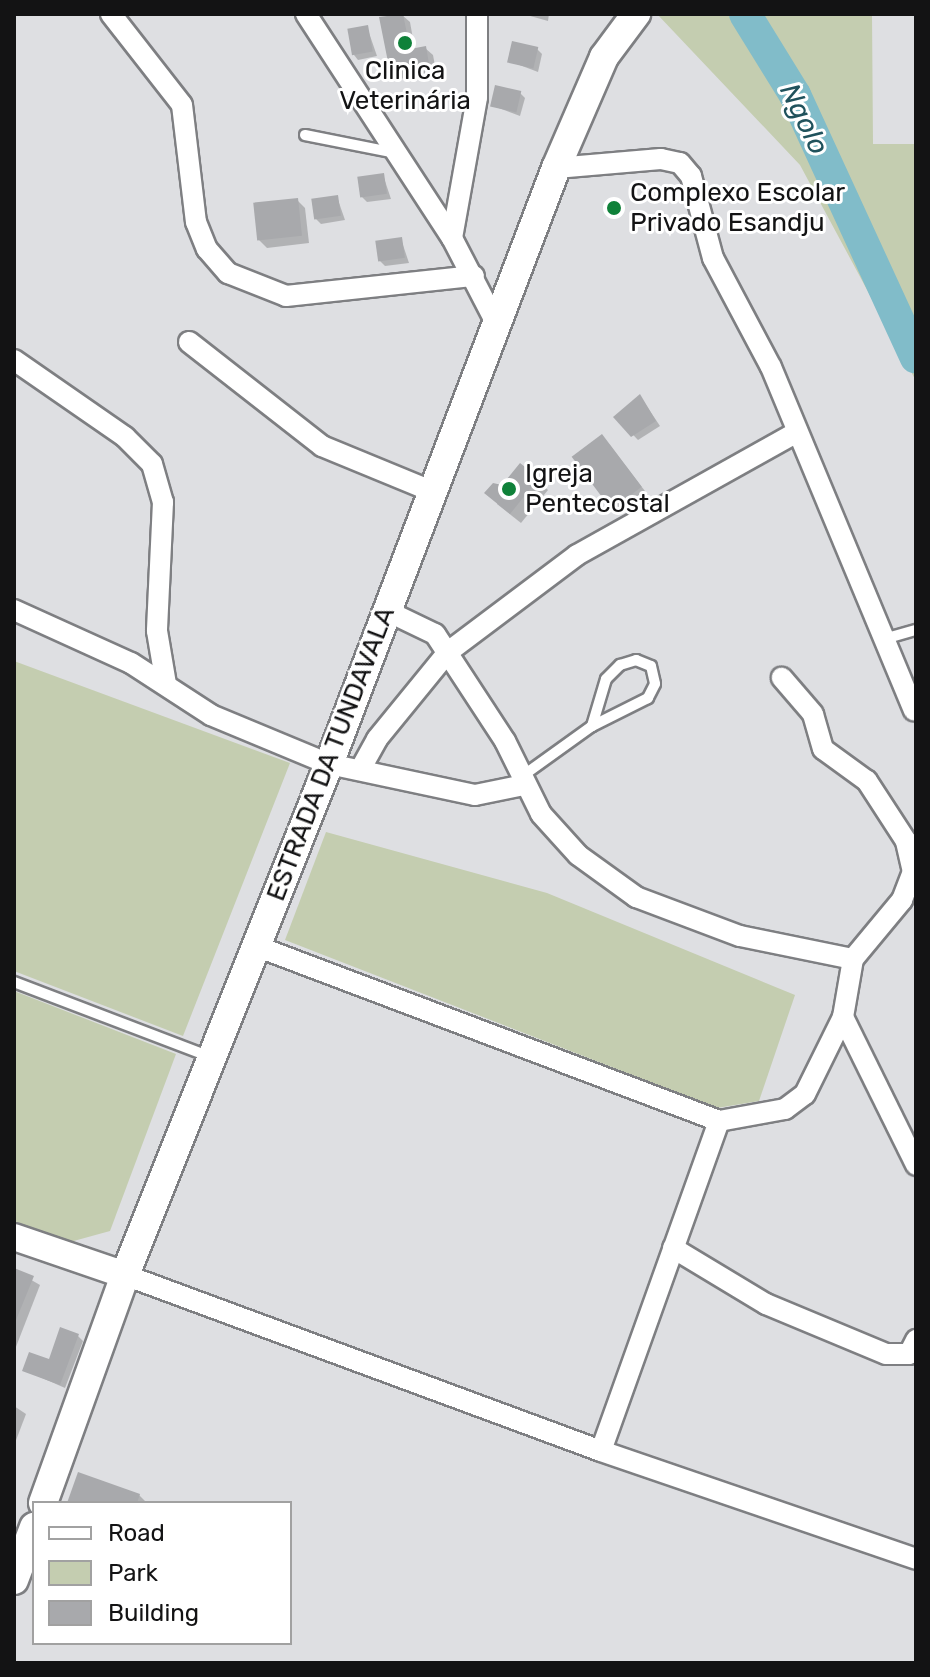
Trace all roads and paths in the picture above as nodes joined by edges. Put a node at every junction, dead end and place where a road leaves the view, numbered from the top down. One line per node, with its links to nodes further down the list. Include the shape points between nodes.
1 (111, 14): 9 (street, via 182,105 196,222 207,249 228,273 286,296)
2 (306, 14): 6 (street)
3 (477, 14): 8 (street, via 477,97)
4 (636, 14): 7 (main road, ESTRADA DA TUNDAVALA, via 604,57)
5 (305, 135): 6 (lane)
6 (398, 153): 8 (street)
7 (556, 168): 10 (main road, ESTRADA DA TUNDAVALA); 13 (street, via 661,159 680,163 691,176 713,258 771,367)
8 (452, 238): 9 (street)
9 (474, 276): 10 (street)
10 (496, 323): 14 (main road, ESTRADA DA TUNDAVALA)
11 (189, 342): 14 (street, via 322,446)
12 (14, 360): 21 (street, via 125,437 152,464 163,502 157,631)
13 (797, 432): 18 (street); 19 (street, via 577,555)
14 (431, 491): 16 (main road, ESTRADA DA TUNDAVALA)
15 (14, 610): 21 (street)
16 (387, 611): 19 (street, via 422,625); 24 (main road, ESTRADA DA TUNDAVALA)
17 (916, 630): 18 (lane)
18 (884, 639): 22 (street)
19 (448, 652): 25 (street, via 377,739); 26 (street, via 505,741)
20 (782, 678): 28 (street, via 813,714 823,749 867,781 912,858 910,885 902,900)
21 (166, 684): 24 (street, via 211,715)
22 (914, 710)
23 (592, 726): 23 (lane, via 606,679 620,665 636,660 651,666 655,684 648,698); 26 (lane)
24 (329, 764): 25 (street); 27 (main road, ESTRADA DA TUNDAVALA)
25 (360, 770): 26 (street, via 475,795)
26 (522, 781): 28 (street, via 541,814 578,855 636,897 740,936)
27 (256, 946): 31 (main road, ESTRADA DA TUNDAVALA); 32 (street)
28 (853, 959): 30 (street)
29 (14, 982): 31 (lane)
30 (843, 1017): 32 (street, via 805,1094 785,1109); 33 (street)
31 (213, 1058): 36 (main road, ESTRADA DA TUNDAVALA)
32 (719, 1121): 35 (street)
33 (916, 1165)
34 (14, 1237): 36 (street)
35 (673, 1248): 37 (street, via 766,1304 886,1354 909,1354); 38 (street)
36 (125, 1275): 38 (street); 39 (main road, ESTRADA DA TUNDAVALA)
37 (916, 1340)
38 (601, 1451): 41 (street)
39 (44, 1501)
40 (32, 1532): 42 (main road)
41 (916, 1559)
42 (15, 1574)

